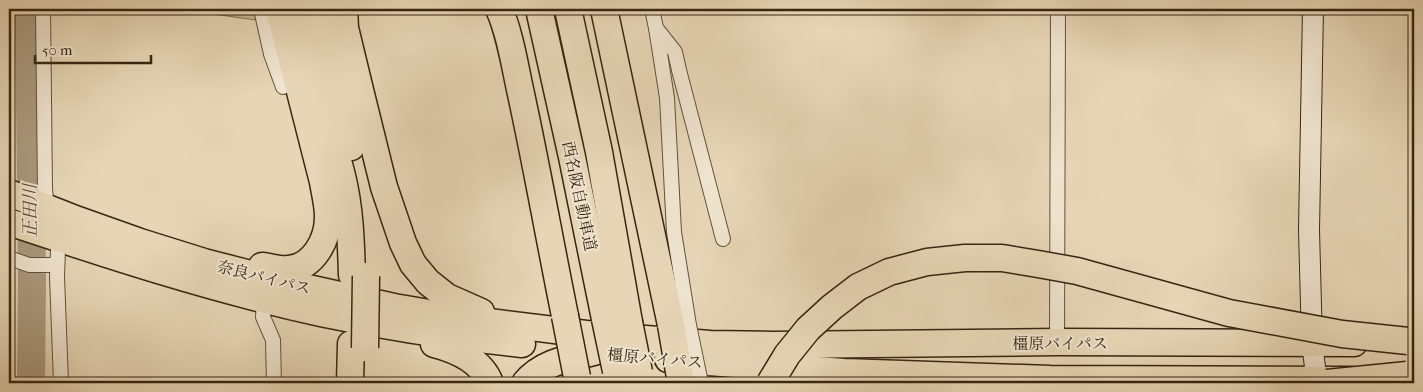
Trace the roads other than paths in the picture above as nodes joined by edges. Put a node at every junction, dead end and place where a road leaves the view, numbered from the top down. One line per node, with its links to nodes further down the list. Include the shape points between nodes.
1 (42, 9): 19 (street)
2 (262, 9): 15 (street, via 271,54)
3 (279, 9): 16 (highway)
4 (302, 9): 16 (highway, via 307,41)
5 (322, 9): 16 (highway)
6 (344, 9): 16 (highway, via 345,28)
7 (499, 9): 38 (highway, bridge, via 526,114)
8 (539, 9): 28 (highway, 西名阪自動車道, via 572,157)
9 (568, 9): 28 (highway, 西名阪自動車道, via 599,152)
10 (604, 9): 29 (highway)
11 (652, 9): 14 (street)
12 (1058, 9): 31 (street)
13 (1313, 9): 33 (street, via 1309,230)
14 (656, 28): 23 (street, via 675,52); 29 (street, via 667,98)
15 (283, 87)
16 (332, 104): 17 (highway); 17 (highway); 17 (highway, via 323,144); 17 (highway, via 361,141)
17 (352, 185): 20 (highway, via 327,205 325,234 314,256 289,269 252,264 163,238); 30 (highway, via 403,244 413,264 428,282 447,298 475,311); 34 (highway, via 350,226 359,275)
18 (9, 193): 19 (highway, 奈良バイパス)
19 (46, 207): 20 (highway, 奈良バイパス); 22 (street)
20 (78, 220): 30 (highway, 奈良バイパス, via 195,259 285,283 394,307)
21 (9, 222): 22 (highway, 奈良バイパス)
22 (58, 238): 25 (street); 26 (highway, 奈良バイパス)
23 (723, 239)
24 (9, 258): 25 (street, via 28,265)
25 (58, 265): 41 (street)
26 (264, 299): 27 (highway, 奈良バイパス); 42 (street, via 263,317 273,340)
27 (319, 313): 35 (highway, 橿原バイパス, via 464,338); 45 (highway, via 456,351 480,367)
28 (618, 321): 37 (highway, 西名阪自動車道, bridge)
29 (680, 325): 47 (highway, bridge); 48 (street, bridge)
30 (527, 327): 31 (highway, 橿原バイパス, via 710,344)
31 (1057, 342): 33 (highway, 橿原バイパス)
32 (1412, 342): 33 (highway, 橿原バイパス); 49 (highway, bridge, via 1342,334 1229,314 1038,264 1002,258 965,258 927,262 889,272 858,287 808,329)
33 (1312, 343): 40 (street)
34 (358, 346): 43 (highway); 44 (highway)
35 (594, 352): 39 (highway, 橿原バイパス, via 807,370); 46 (highway, via 556,362 534,373)
36 (1412, 376): 40 (highway, 橿原バイパス, bridge)
37 (628, 377)
38 (577, 380)
39 (1050, 381): 40 (highway, 橿原バイパス)
40 (1321, 382)
41 (61, 383)
42 (274, 383)
43 (350, 383)
44 (364, 383)
45 (490, 383)
46 (525, 383)
47 (681, 383)
48 (701, 383)
49 (770, 383)

